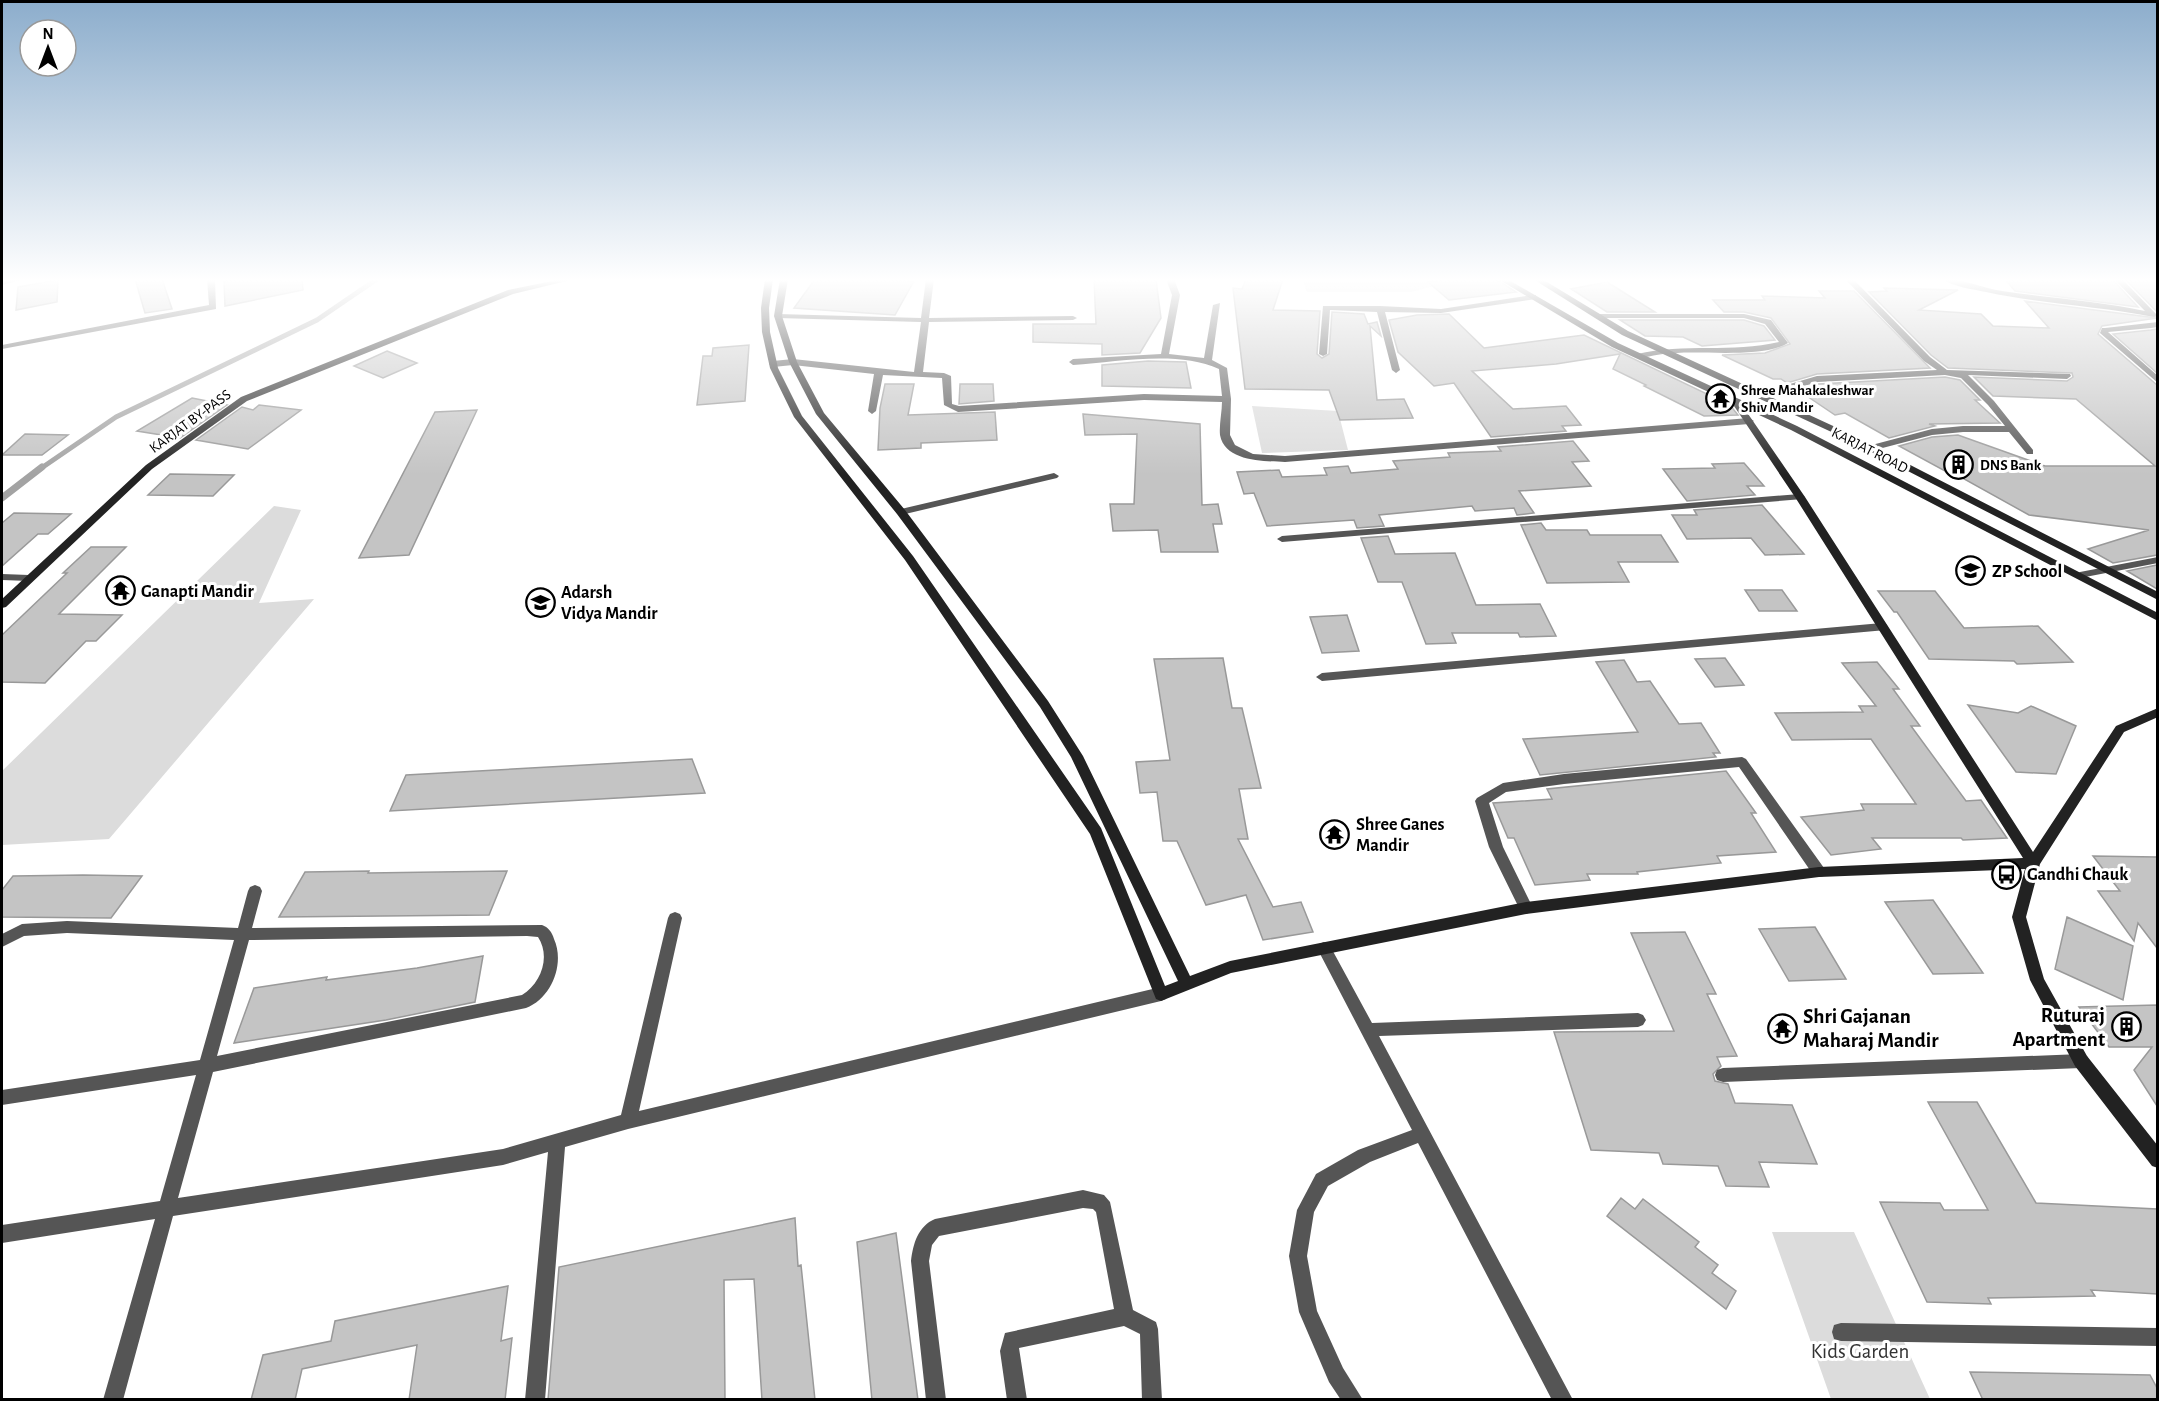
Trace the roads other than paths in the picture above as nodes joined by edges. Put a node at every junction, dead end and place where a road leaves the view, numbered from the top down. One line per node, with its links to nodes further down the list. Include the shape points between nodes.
1 (380, 344): 46 (street, KARJAT BY-PASS, via 244,399 149,467)
2 (769, 344): 21 (street)
3 (788, 344): 19 (street)
4 (921, 344): 25 (street)
5 (1167, 344): 16 (street)
6 (1211, 344): 18 (street)
7 (1324, 344): 15 (street)
8 (1389, 344): 22 (street)
9 (1619, 344): 17 (street, KARJAT ROAD)
10 (1649, 344): 14 (street, KARJAT ROAD)
11 (1777, 344): 14 (street)
12 (1913, 344): 24 (street)
13 (2117, 344): 29 (street)
14 (1659, 350): 17 (street); 30 (street, KARJAT ROAD)
15 (1323, 354)
16 (1165, 356): 18 (street); 20 (street)
17 (1640, 356): 32 (street, KARJAT ROAD)
18 (1208, 361): 31 (street, via 1223,368)
19 (794, 362): 21 (street); 23 (street); 40 (street, via 820,414)
20 (1073, 362)
21 (773, 364): 62 (street, via 798,417 909,558 1096,832)
22 (1396, 370)
23 (879, 372): 25 (street); 33 (street)
24 (1945, 372): 26 (street); 28 (street); 30 (street, via 1817,379)
25 (918, 375): 31 (street, via 946,377 948,405 958,409 1133,398)
26 (1964, 376): 27 (street); 35 (street)
27 (2035, 376)
28 (2067, 376)
29 (2157, 381)
30 (1759, 396): 32 (street); 36 (street, KARJAT ROAD)
31 (1227, 399): 34 (street, via 1225,435 1231,447 1251,457 1285,459)
32 (1733, 400): 34 (street); 44 (street, KARJAT ROAD)
33 (872, 411)
34 (1749, 421): 39 (street)
35 (2012, 429): 36 (street, via 1932,432); 37 (street)
36 (1871, 448): 43 (street, KARJAT ROAD)
37 (2030, 452)
38 (1054, 476): 40 (street)
39 (1800, 497): 41 (street); 50 (street)
40 (901, 512): 61 (street, via 1038,695 1077,756)
41 (1282, 539)
42 (2157, 560): 43 (street)
43 (2108, 570): 44 (street); 47 (street, KARJAT ROAD)
44 (2080, 575): 49 (street, KARJAT ROAD)
45 (2, 577): 46 (street)
46 (29, 578): 48 (street, KARJAT BY-PASS)
47 (2157, 597)
48 (2, 605)
49 (2157, 618)
50 (1882, 627): 51 (street); 53 (street)
51 (1322, 677)
52 (2157, 712): 53 (street, via 2120,729)
53 (2033, 863): 54 (street); 65 (street, via 2019,917 2037,980)
54 (1819, 872): 56 (street); 56 (street, via 1742,762 1564,779 1503,788 1482,801 1496,847)
55 (255, 891): 58 (street)
56 (1526, 908): 60 (street)
57 (675, 918): 69 (street)
58 (243, 934): 59 (street, via 68,927 22,930); 66 (street); 66 (street, via 527,930 542,931 550,940 551,954 543,989 526,1001)
59 (2, 941)
60 (1324, 948): 61 (street, via 1230,967); 64 (street)
61 (1187, 985): 62 (street)
62 (1161, 994): 69 (street)
63 (1638, 1020): 64 (street)
64 (1368, 1030): 70 (street)
65 (2081, 1061): 67 (street); 72 (street)
66 (205, 1066): 68 (street); 73 (street)
67 (1723, 1075)
68 (2, 1097)
69 (628, 1121): 71 (street)
70 (1422, 1134): 83 (street, via 1364,1156 1322,1180 1306,1210 1298,1256 1308,1312 1336,1375); 84 (street)
71 (556, 1142): 73 (street, via 503,1157); 79 (street)
72 (2157, 1160)
73 (164, 1209): 74 (street); 78 (street)
74 (2, 1234)
75 (1125, 1316): 80 (street, via 1104,1208 1098,1201 1083,1199 935,1228 922,1242 920,1261); 81 (street, via 1012,1340 1009,1351); 82 (street, via 1149,1329)
76 (1841, 1332): 77 (street)
77 (2157, 1337)
78 (112, 1400)
79 (535, 1400)
80 (936, 1400)
81 (1017, 1400)
82 (1152, 1400)
83 (1353, 1400)
84 (1563, 1400)

